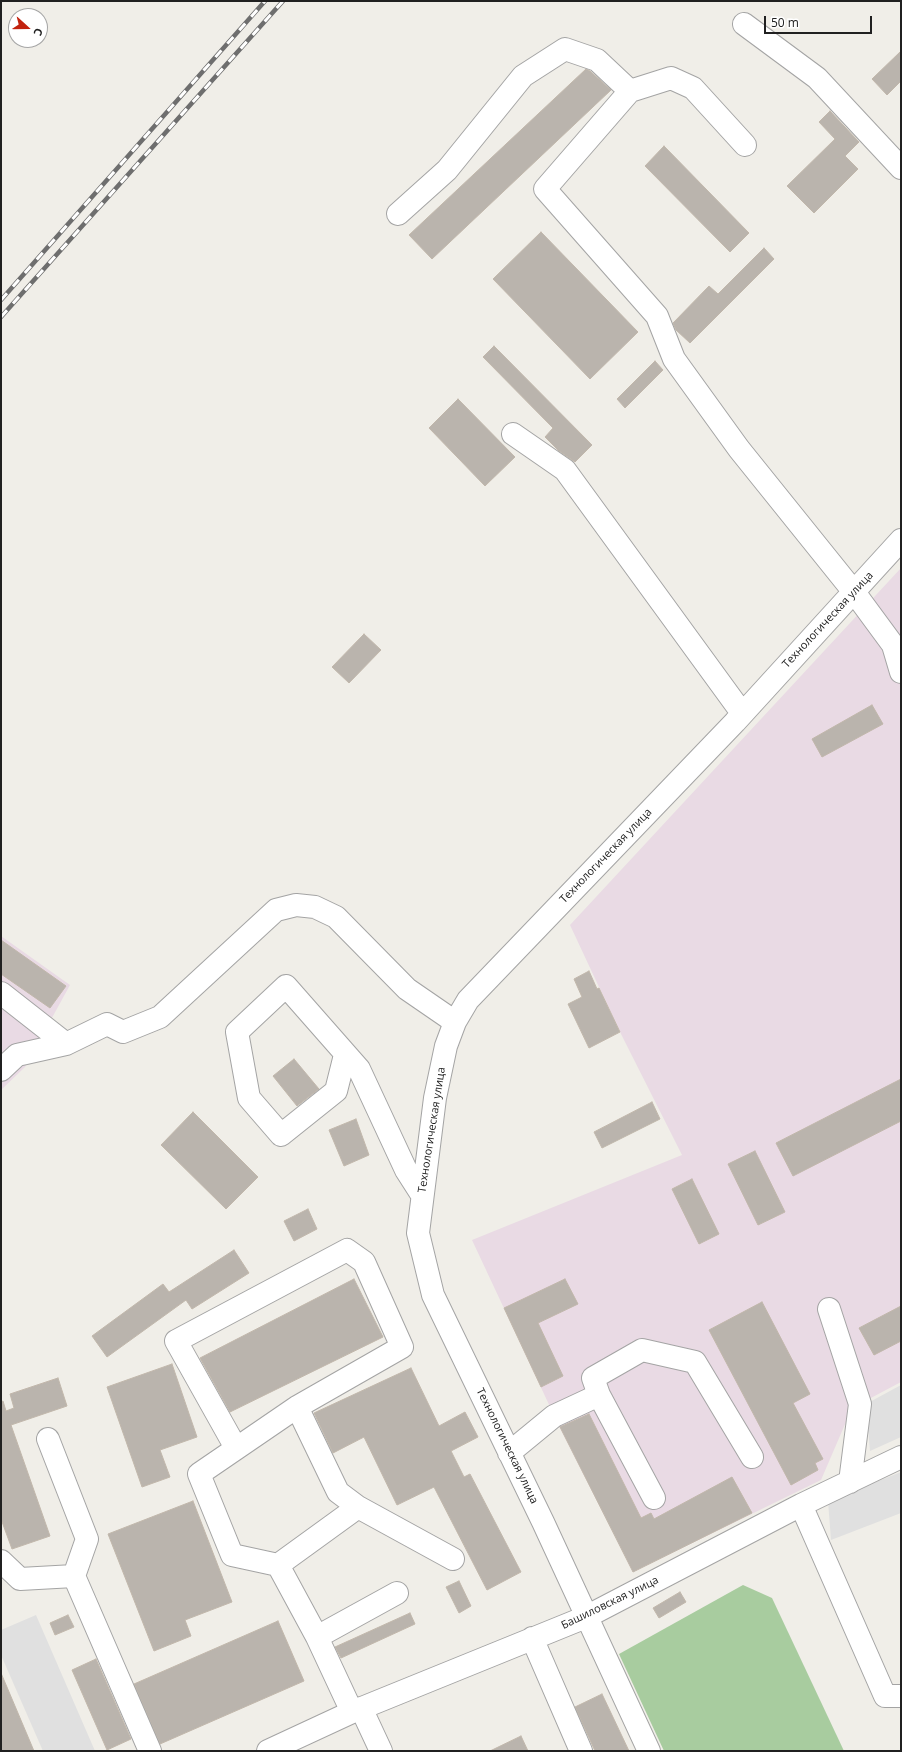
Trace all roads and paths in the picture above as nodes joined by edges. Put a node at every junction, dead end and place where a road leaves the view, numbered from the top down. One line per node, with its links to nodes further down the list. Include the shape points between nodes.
1 (744, 24): 4 (street, via 817,78)
2 (630, 91): 3 (street, via 671,78 676,80 692,88); 5 (street, via 597,60 565,49 523,76 447,170); 8 (street, via 545,189 657,316 674,359 739,449)
3 (745, 145)
4 (901, 168)
5 (398, 214)
6 (513, 434): 10 (street, via 565,470)
7 (901, 540): 8 (street, Технологическая улица)
8 (854, 592): 9 (street, via 893,645); 10 (street, Технологическая улица)
9 (901, 672)
10 (742, 713): 12 (street, Технологическая улица, via 468,1000)
11 (1, 993): 13 (street)
12 (455, 1022): 13 (street, via 407,989 336,917 314,907 296,905 276,910 160,1018 123,1032 107,1024); 16 (street, Технологическая улица, via 446,1046 435,1098)
13 (66, 1044): 15 (street, via 18,1055)
14 (345, 1055): 14 (street, via 286,986 237,1032 249,1098 281,1135 336,1091); 16 (street, via 359,1069 406,1170)
15 (1, 1070)
16 (422, 1195): 22 (street, Технологическая улица, via 418,1233 434,1295)
17 (829, 1309): 25 (street, via 860,1404)
18 (599, 1395): 22 (street, via 554,1416); 23 (street, via 593,1378 642,1350 695,1362); 26 (street)
19 (297, 1407): 21 (street); 21 (street, via 402,1347 364,1262 347,1250 176,1340); 28 (street, via 338,1492)
20 (48, 1439): 32 (street, via 87,1539)
21 (236, 1448): 31 (street, via 199,1474 232,1556)
22 (509, 1453): 34 (street, Технологическая улица, via 544,1522)
23 (752, 1457)
24 (901, 1458): 25 (street, Башиловская улица)
25 (850, 1482): 27 (street, Башиловская улица)
26 (654, 1498)
27 (801, 1505): 34 (street, Башиловская улица); 37 (street, via 884,1696)
28 (358, 1507): 29 (street); 31 (street)
29 (453, 1559)
30 (1, 1561): 32 (street, via 20,1579)
31 (278, 1565): 35 (street)
32 (74, 1576): 39 (street)
33 (397, 1593): 35 (street)
34 (586, 1617): 36 (street, Башиловская улица); 43 (street, Технологическая улица)
35 (317, 1637): 38 (street)
36 (532, 1638): 38 (street, Башиловская улица); 42 (street)
37 (901, 1696)
38 (357, 1710): 40 (street, Башиловская улица); 41 (street)
39 (150, 1751)
40 (268, 1751)
41 (381, 1751)
42 (581, 1751)
43 (648, 1751)

